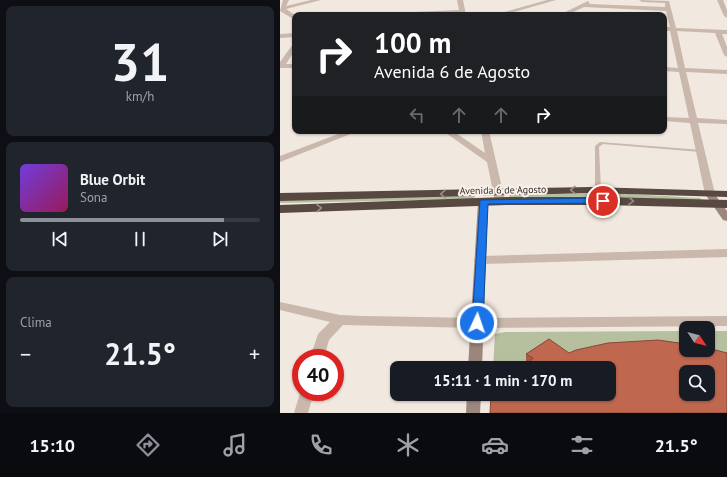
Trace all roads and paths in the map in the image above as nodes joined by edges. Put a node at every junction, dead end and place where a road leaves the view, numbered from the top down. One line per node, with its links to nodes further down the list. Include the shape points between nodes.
1 (286, 0): 9 (street)
2 (318, 0): 9 (street)
3 (460, 0): 11 (street)
4 (553, 0): 12 (street)
5 (593, 0): 8 (street)
6 (642, 0): 10 (street, via 667,2)
7 (720, 0): 15 (street)
8 (583, 5): 10 (street); 13 (street)
9 (281, 9): 14 (street)
10 (669, 9): 17 (street)
11 (463, 12)
12 (508, 12)
13 (568, 12)
14 (292, 16)
15 (727, 16)
16 (667, 29): 17 (street)
17 (674, 29): 18 (street); 27 (street)
18 (718, 32): 19 (street); 23 (street)
19 (727, 32)
20 (292, 35): 21 (street)
21 (280, 36)
22 (292, 49): 24 (street)
23 (727, 55)
24 (280, 66): 25 (street)
25 (292, 66)
26 (667, 68): 27 (street)
27 (683, 70): 28 (street); 30 (street)
28 (727, 72)
29 (667, 118): 30 (street)
30 (694, 120): 31 (street); 35 (street)
31 (727, 122)
32 (346, 134): 36 (street)
33 (451, 134): 37 (street)
34 (486, 134): 37 (street)
35 (701, 151): 38 (lane, via 602,143 597,146); 39 (street)
36 (280, 159)
37 (490, 160): 42 (street)
38 (598, 190): 39 (highway, Avenida 6 de Agosto); 42 (highway, Avenida 6 de Agosto, one-way to 42)
39 (710, 194): 40 (highway, Avenida 6 de Agosto); 44 (street)
40 (727, 194)
41 (280, 197): 42 (highway, Avenida 6 de Agosto, one-way to 41)
42 (499, 197): 43 (highway, Avenida 6 de Agosto); 44 (highway, Avenida 6 de Agosto, one-way to 44)
43 (483, 202): 45 (highway, Avenida 6 de Agosto, one-way to 43); 48 (street)
44 (722, 204): 46 (street)
45 (280, 209)
46 (727, 218)
47 (727, 253): 48 (street)
48 (480, 260): 52 (street)
49 (280, 306): 50 (street)
50 (340, 320): 52 (street); 53 (street, via 323,338)
51 (727, 321): 52 (street)
52 (477, 323): 54 (street)
53 (320, 349)
54 (475, 361)
55 (304, 401): 57 (street)
56 (474, 401): 58 (street)
57 (301, 413)
58 (473, 413)

